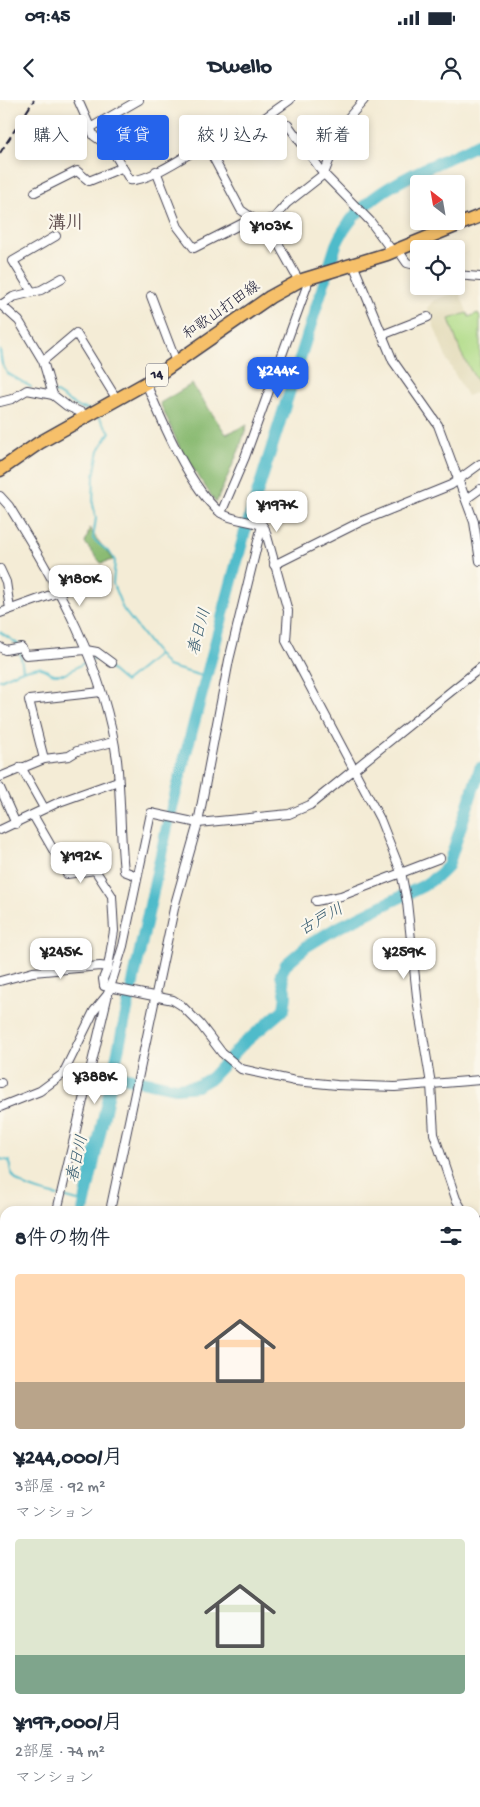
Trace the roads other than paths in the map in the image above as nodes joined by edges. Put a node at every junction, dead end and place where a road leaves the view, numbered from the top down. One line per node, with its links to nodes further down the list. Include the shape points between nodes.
1 (78, 100): 7 (street)
2 (139, 100): 7 (street)
3 (290, 100): 5 (street)
4 (364, 100): 12 (street, via 343,124)
5 (269, 115)
6 (288, 124): 12 (street)
7 (90, 128): 10 (street, via 94,136 111,148)
8 (179, 159): 11 (street)
9 (214, 160): 15 (street, via 241,210)
10 (121, 168): 11 (street, via 130,180 136,181); 13 (street, via 89,181 77,171)
11 (156, 171): 15 (street, via 178,227 194,248)
12 (324, 174): 16 (street, via 287,203); 18 (street)
13 (36, 192)
14 (480, 216): 18 (main road, 和歌山打田線 / 14)
15 (251, 218): 16 (street, via 258,222)
16 (274, 218): 24 (street, via 279,245)
17 (56, 236): 25 (street, via 13,261)
18 (396, 251): 19 (street); 20 (main road, 和歌山打田線 / 14)
19 (410, 264)
20 (349, 266): 24 (main road, 和歌山打田線 / 14); 29 (street)
21 (465, 276): 22 (street)
22 (480, 277)
23 (62, 278): 25 (street)
24 (306, 278): 31 (main road, 和歌山打田線 / 14, via 270,297); 43 (street)
25 (32, 292): 27 (street, via 13,296)
26 (151, 296): 31 (street)
27 (0, 305): 30 (street, via 19,321)
28 (428, 317): 29 (street)
29 (382, 336): 39 (street, via 393,362 438,425)
30 (43, 361): 33 (street); 34 (street, via 76,333)
31 (176, 362): 32 (main road, 和歌山打田線 / 14)
32 (146, 383): 34 (main road, 和歌山打田線 / 14); 43 (street, via 186,468)
33 (51, 391): 35 (street, via 27,390); 36 (street, via 67,406)
34 (116, 398): 36 (main road, 和歌山打田線 / 14)
35 (0, 402)
36 (87, 416): 38 (main road, 和歌山打田線 / 14)
37 (480, 464): 39 (street)
38 (0, 470)
39 (459, 480): 42 (street); 47 (street, via 362,521)
40 (480, 489): 42 (street)
41 (0, 496): 51 (street)
42 (466, 499): 44 (street)
43 (225, 515): 45 (street)
44 (477, 522): 46 (street)
45 (259, 524): 47 (street); 68 (street)
46 (480, 561)
47 (274, 565): 62 (street, via 288,612 286,641)
48 (0, 569): 50 (street)
49 (90, 581): 51 (street)
50 (3, 583): 52 (street)
51 (60, 592): 52 (street); 55 (street)
52 (10, 609): 53 (street)
53 (0, 613)
54 (0, 647): 55 (street, via 5,650 21,647 26,655)
55 (86, 650): 56 (street, via 97,652); 58 (street)
56 (112, 663)
57 (480, 668): 62 (street)
58 (101, 692): 59 (street); 60 (street, via 29,700)
59 (113, 742): 60 (street); 64 (street)
60 (44, 760): 61 (street)
61 (21, 767): 63 (street); 66 (street)
62 (354, 770): 68 (street, via 310,805 289,814); 72 (street, via 380,819)
63 (0, 777)
64 (118, 781): 66 (street); 73 (street, via 124,870)
65 (0, 788): 69 (street)
66 (44, 808): 67 (street)
67 (33, 815): 69 (street); 75 (street, via 67,874 95,870 112,896 114,931)
68 (198, 823): 73 (street, via 151,813); 78 (street)
69 (16, 824): 70 (street)
70 (0, 830)
71 (440, 858): 72 (street)
72 (401, 872): 74 (street, via 341,896); 80 (street)
73 (137, 876): 77 (street)
74 (316, 900)
75 (108, 967): 76 (street, via 40,971); 77 (street, via 103,979 104,986)
76 (0, 981)
77 (111, 990): 78 (street); 81 (street, via 94,1011 62,1074 40,1091); 82 (street)
78 (153, 996): 80 (street, via 181,1005 222,1053 241,1069 294,1081 337,1085 395,1087); 83 (street)
79 (480, 1080): 80 (street)
80 (431, 1084): 84 (street, via 434,1134)
81 (0, 1107)
82 (58, 1206)
83 (111, 1206)
84 (460, 1206)

